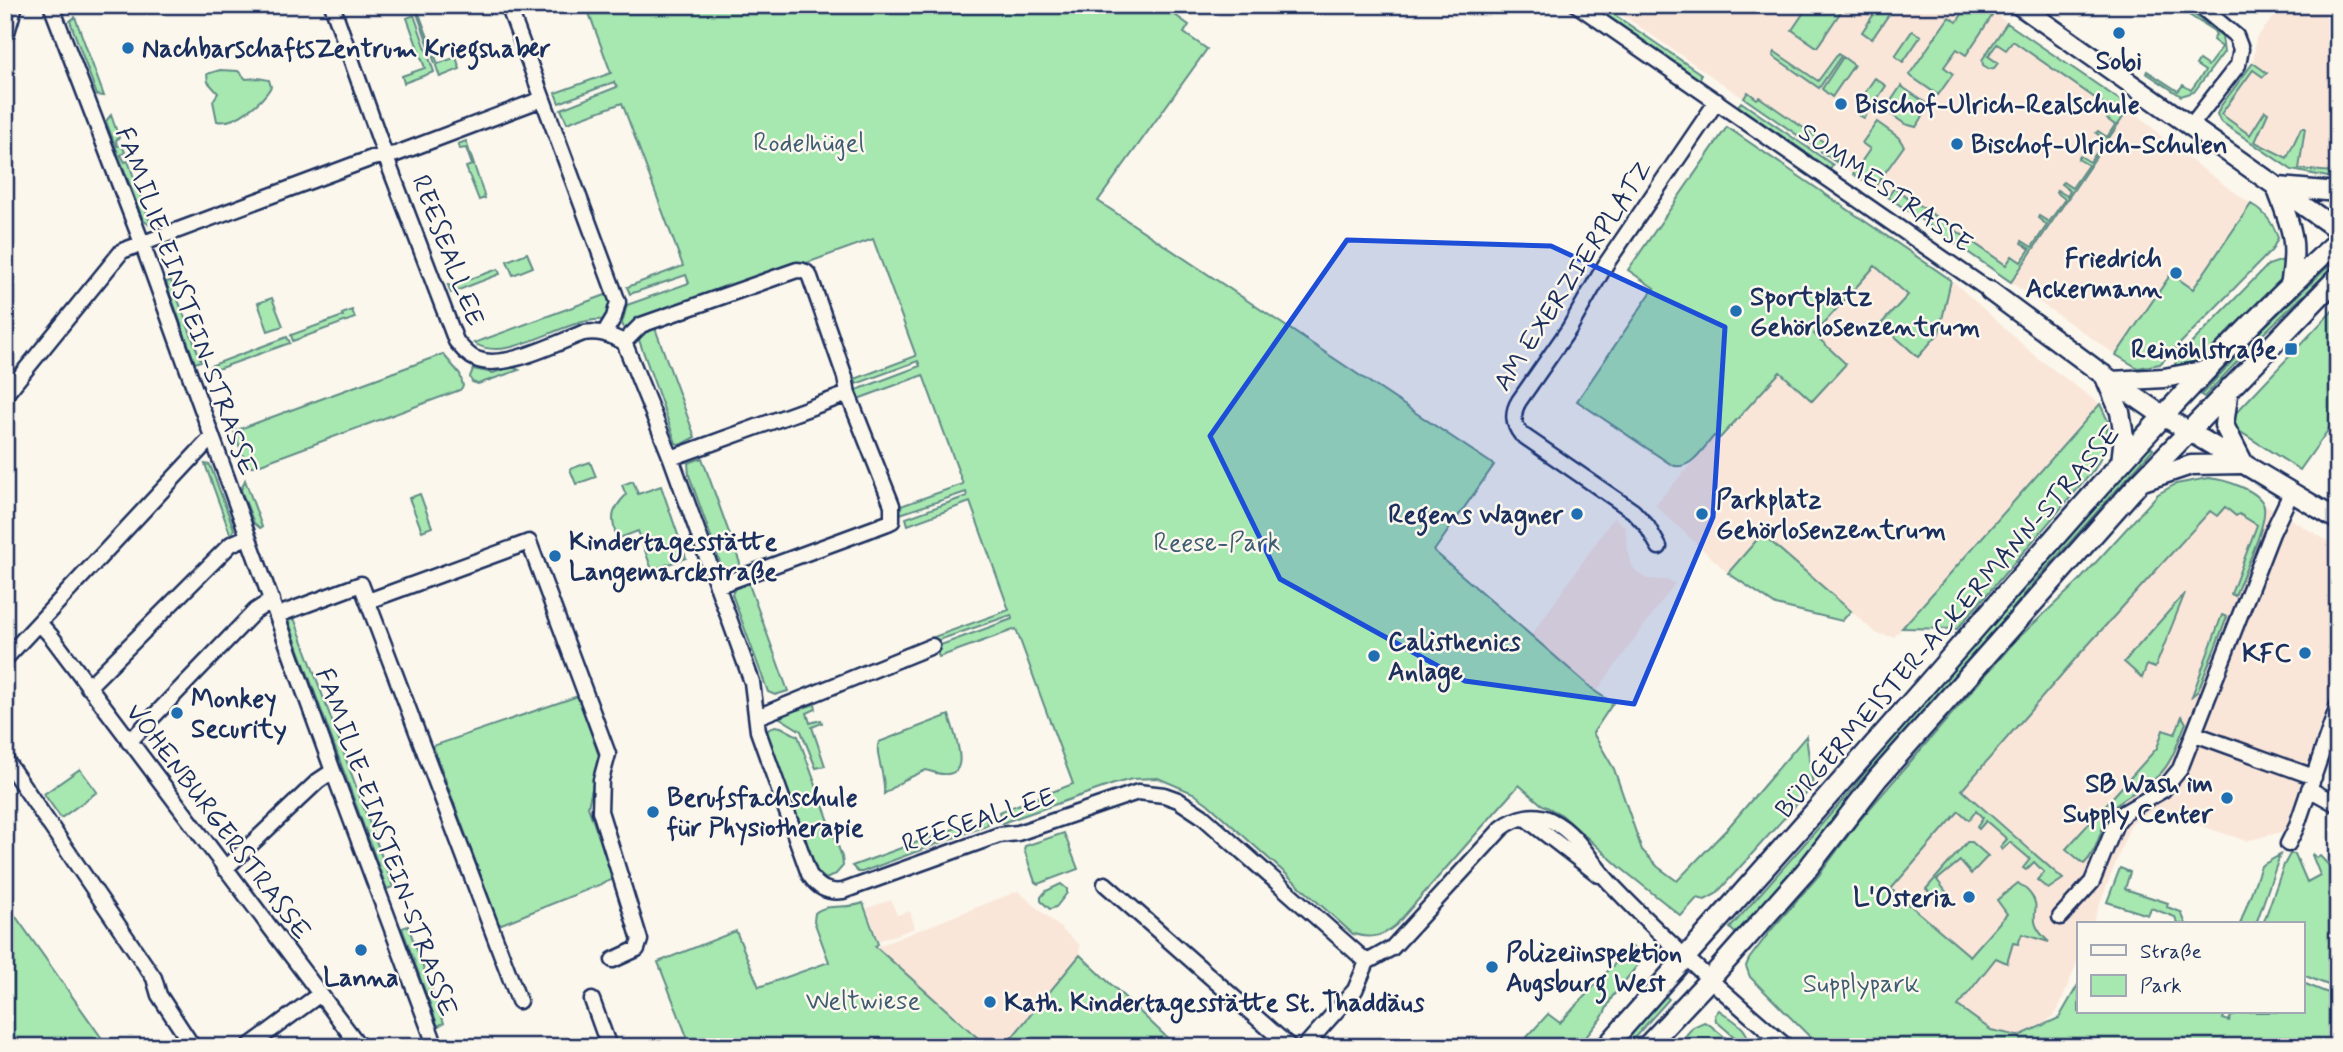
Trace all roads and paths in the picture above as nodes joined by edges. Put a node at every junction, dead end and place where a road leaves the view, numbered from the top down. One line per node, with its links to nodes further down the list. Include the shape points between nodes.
1 (13, 5): 9 (street)
2 (28, 5): 9 (street)
3 (51, 5): 18 (street, FAMILIE-EINSTEIN-STRASSE)
4 (332, 5): 13 (street, REESEALLEE)
5 (508, 5): 10 (street)
6 (1577, 5): 11 (street, SOMMESTRASSE)
7 (2020, 5): 12 (street)
8 (2199, 5): 12 (street, via 2236,36 2241,49 2238,65)
9 (7, 29)
10 (542, 99): 13 (street); 24 (street, via 618,302)
11 (1717, 101): 21 (street, SOMMESTRASSE); 41 (street, AM EXERZIERPLATZ, via 1606,264 1514,412 1521,434 1633,511)
12 (2190, 127): 14 (street)
13 (385, 155): 18 (street); 24 (street, REESEALLEE, via 456,341 474,359 505,362 583,333)
14 (2276, 187): 15 (street); 16 (street); 20 (street, via 2292,230)
15 (2338, 192)
16 (2338, 230)
17 (2338, 241): 20 (main road, BÜRGERMEISTER-ACKERMANN-STRASSE)
18 (142, 243): 30 (street, via 122,251 110,263); 33 (street, FAMILIE-EINSTEIN-STRASSE)
19 (2338, 278): 23 (main road, BÜRGERMEISTER-ACKERMANN-STRASSE)
20 (2290, 286): 26 (main road, BÜRGERMEISTER-ACKERMANN-STRASSE)
21 (1990, 291): 27 (street, SOMMESTRASSE)
22 (2338, 291): 23 (street)
23 (2318, 297): 28 (main road, BÜRGERMEISTER-ACKERMANN-STRASSE)
24 (605, 332): 25 (street)
25 (624, 342): 29 (street, via 641,325 803,270 810,277); 34 (street, REESEALLEE)
26 (2207, 370): 27 (street, via 2164,377); 31 (main road, BÜRGERMEISTER-ACKERMANN-STRASSE)
27 (2108, 378): 31 (street, SOMMESTRASSE); 35 (street, via 2124,436)
28 (2230, 388): 32 (main road, BÜRGERMEISTER-ACKERMANN-STRASSE); 36 (street, via 2224,425)
29 (848, 394): 34 (street); 42 (street, via 892,505 892,521)
30 (5, 395)
31 (2163, 416): 32 (street, SOMMESTRASSE); 35 (main road, BÜRGERMEISTER-ACKERMANN-STRASSE)
32 (2188, 432): 36 (street, SOMMESTRASSE); 37 (main road, BÜRGERMEISTER-ACKERMANN-STRASSE)
33 (211, 438): 40 (street, FAMILIE-EINSTEIN-STRASSE); 46 (street)
34 (671, 458): 42 (street, REESEALLEE)
35 (2121, 462): 62 (main road, BÜRGERMEISTER-ACKERMANN-STRASSE)
36 (2244, 464): 37 (street, via 2191,466); 38 (street, SOMMESTRASSE)
37 (2140, 482): 65 (main road, BÜRGERMEISTER-ACKERMANN-STRASSE, via 1878,778 1805,872)
38 (2292, 491): 39 (street, SOMMESTRASSE); 52 (street)
39 (2338, 520)
40 (247, 537): 43 (street, FAMILIE-EINSTEIN-STRASSE); 49 (street, via 231,544)
41 (1659, 547)
42 (717, 586): 51 (street, REESEALLEE, via 752,682)
43 (272, 600): 45 (street, FAMILIE-EINSTEIN-STRASSE); 53 (street, via 255,611)
44 (368, 601): 45 (street, via 361,584); 63 (street, via 529,542 608,754 600,811 640,940 637,949); 68 (street)
45 (278, 615): 55 (street, FAMILIE-EINSTEIN-STRASSE)
46 (40, 624): 48 (street); 49 (street, VOHENBURGERSTRASSE)
47 (932, 646): 51 (street)
48 (5, 659)
49 (88, 687): 53 (street, VOHENBURGERSTRASSE)
50 (2338, 705): 56 (street)
51 (757, 716): 64 (street, REESEALLEE, via 758,732 809,874 827,892 843,891 1128,794 1149,792 1178,800 1202,816)
52 (2195, 734): 56 (street); 61 (street, via 2173,780 2124,812 2092,883)
53 (130, 742): 59 (street, VOHENBURGERSTRASSE)
54 (5, 759): 69 (street, via 154,978 159,995)
55 (333, 771): 59 (street); 72 (street, FAMILIE-EINSTEIN-STRASSE)
56 (2311, 783): 57 (street); 58 (street)
57 (2338, 806)
58 (2288, 844)
59 (225, 869): 66 (street, VOHENBURGERSTRASSE)
60 (1104, 884): 74 (street)
61 (2060, 917)
62 (1687, 958): 64 (street, via 1607,881 1525,817 1502,828 1392,948); 65 (street); 76 (main road, BÜRGERMEISTER-ACKERMANN-STRASSE)
63 (613, 960)
64 (1367, 962): 75 (street, via 1355,990)
65 (1710, 979): 77 (main road, BÜRGERMEISTER-ACKERMANN-STRASSE); 78 (street)
66 (320, 994): 70 (street); 71 (street, VOHENBURGERSTRASSE)
67 (593, 1000): 73 (street)
68 (519, 1001)
69 (193, 1047)
70 (248, 1047)
71 (360, 1047)
72 (436, 1047)
73 (609, 1047)
74 (1290, 1047)
75 (1304, 1047)
76 (1606, 1047)
77 (1646, 1047)
78 (1787, 1047)

